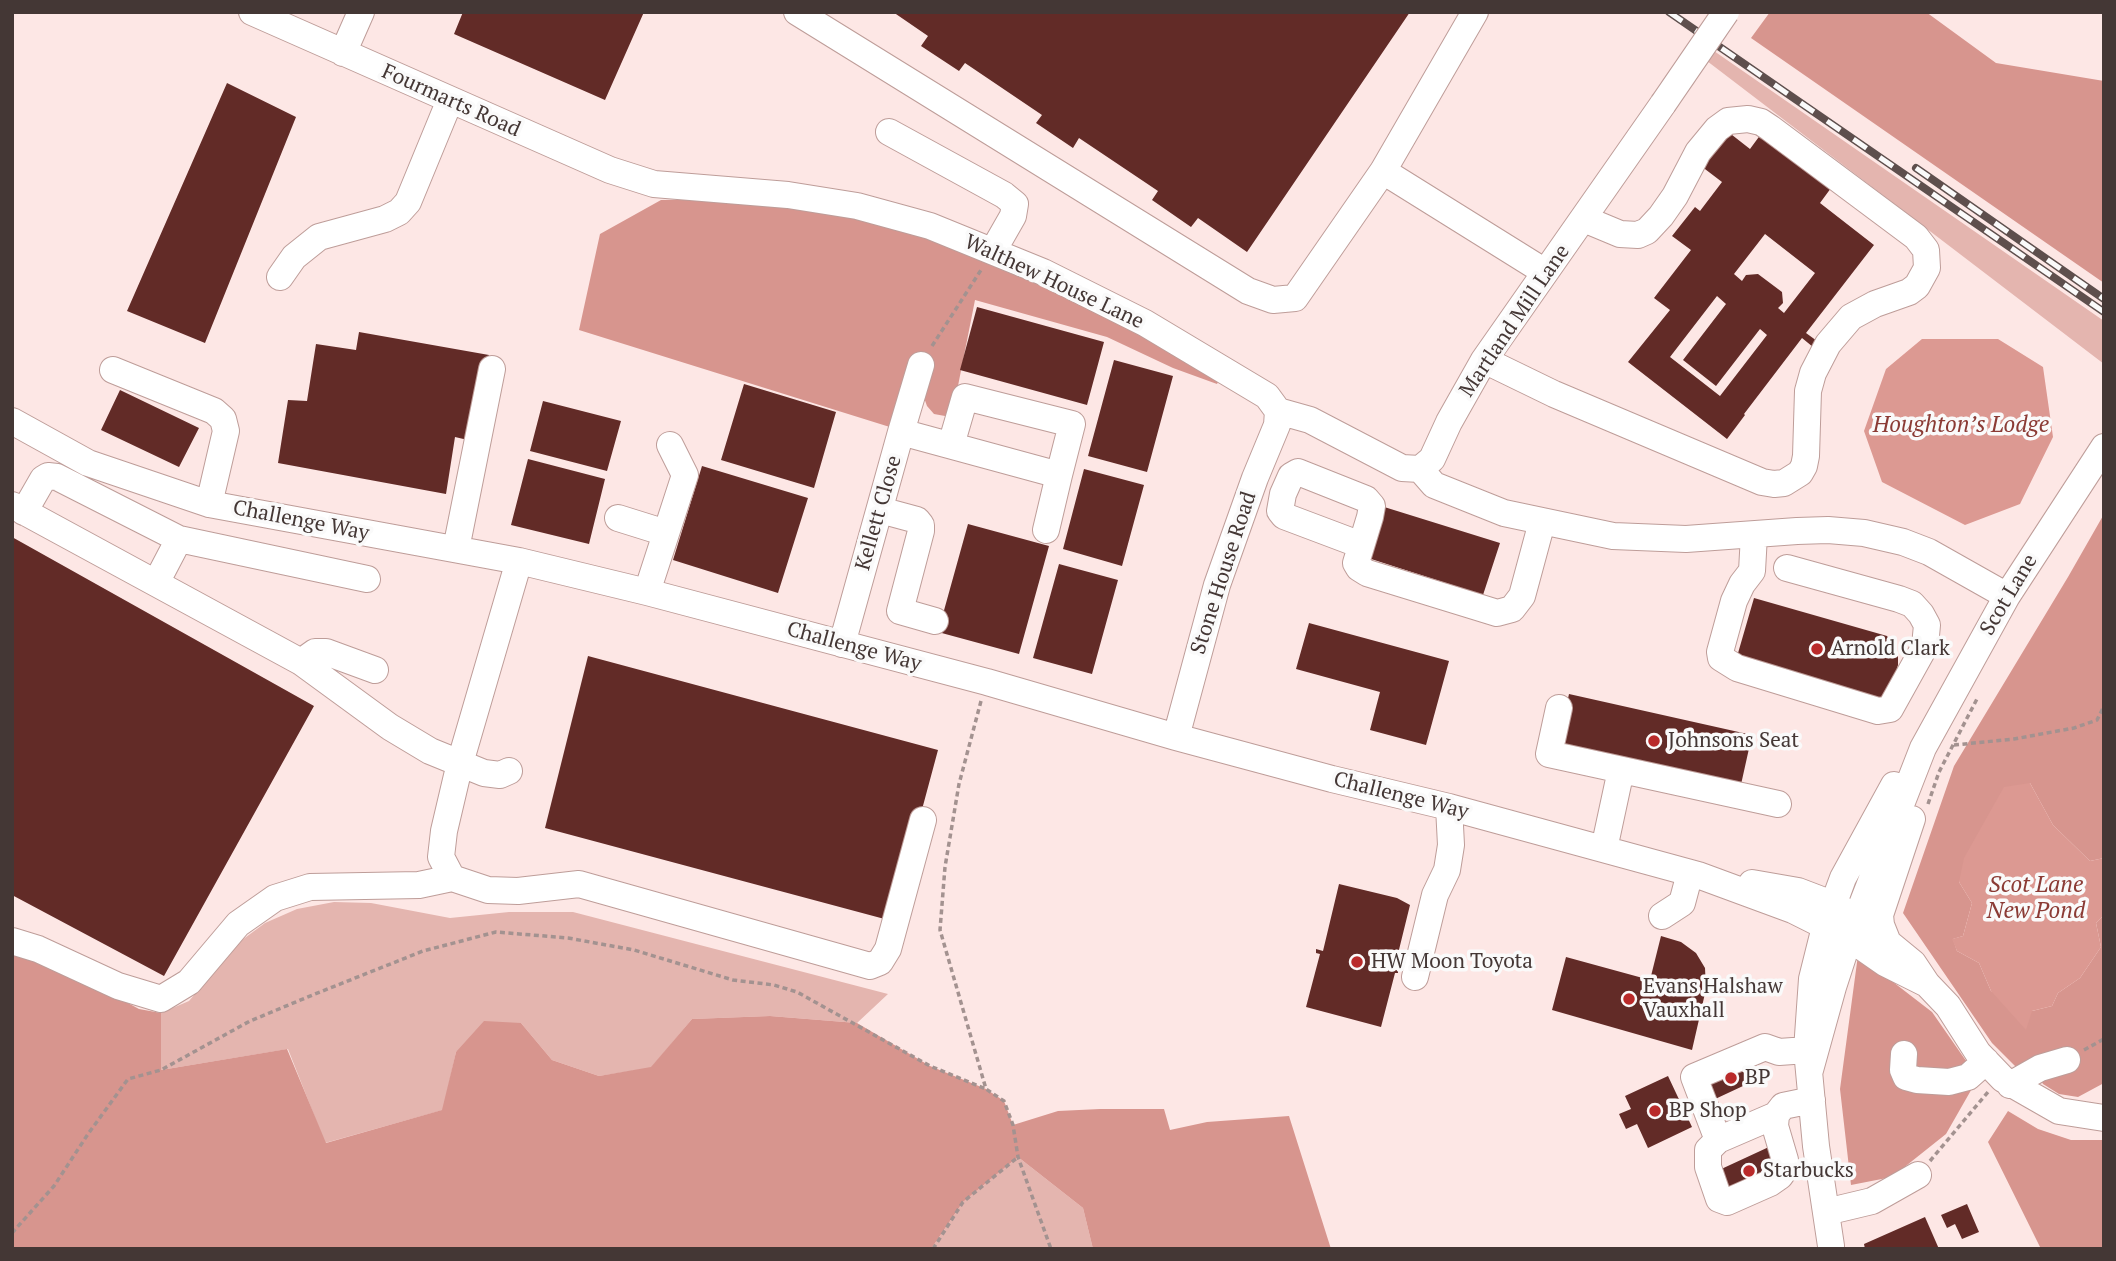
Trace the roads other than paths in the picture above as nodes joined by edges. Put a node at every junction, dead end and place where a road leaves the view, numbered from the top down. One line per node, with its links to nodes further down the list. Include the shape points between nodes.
1 (252, 12): 6 (street, Fourmarts Road)
2 (361, 12): 6 (street)
3 (797, 12): 9 (street, via 1248,291 1273,300 1294,298)
4 (1475, 12): 9 (street)
5 (1726, 12): 11 (street, Martland Mill Lane, bridge)
6 (343, 53): 7 (street, Fourmarts Road)
7 (450, 100): 10 (street, Fourmarts Road, via 610,170); 14 (street, via 408,202 385,219 319,237 293,257)
8 (889, 132): 12 (street, via 1015,204)
9 (1382, 172): 13 (street)
10 (654, 184): 12 (street, Walthew House Lane, via 788,195 857,206 930,226)
11 (1584, 219): 13 (street, Martland Mill Lane); 15 (street, via 1620,234 1647,231 1717,129 1728,121 1748,119 1770,128 1916,237 1926,250 1927,268 1917,286 1851,317 1828,344 1808,391 1804,466 1784,483 1762,482)
12 (993, 251): 19 (street, Walthew House Lane, via 1145,323 1267,396)
13 (1545, 272): 15 (street, Martland Mill Lane)
14 (280, 277)
15 (1484, 360): 25 (street, Martland Mill Lane, via 1432,459)
16 (921, 365): 21 (street)
17 (492, 369): 37 (street)
18 (113, 370): 27 (street, via 214,411 223,419 226,431)
19 (1278, 411): 25 (street, Walthew House Lane, via 1310,420 1402,468); 49 (street, Stone House Road, via 1277,425 1217,585)
20 (12, 421): 27 (street, Challenge Way, via 88,463)
21 (901, 432): 23 (street, Kellett Close); 29 (street, Kellett Close)
22 (670, 445): 33 (street, via 685,475)
23 (951, 445): 26 (street, Kellett Close); 26 (street, via 965,397 1072,424)
24 (2104, 447): 43 (street, Scot Lane)
25 (1420, 469): 31 (street, via 1434,485 1464,499)
26 (1059, 475): 32 (street)
27 (209, 504): 37 (street, Challenge Way)
28 (18, 508): 35 (street, via 48,476 57,477); 41 (street)
29 (880, 509): 44 (street, via 921,525 900,611); 45 (street, Kellett Close)
30 (618, 518): 33 (street)
31 (1542, 522): 34 (street, via 1613,536 1686,539); 36 (street, via 1522,596 1511,609 1497,613 1367,573 1356,563)
32 (1046, 530)
33 (666, 533): 42 (street)
34 (1754, 535): 39 (street, via 1752,571 1734,601 1721,658 1737,668 1878,711 1889,709 1925,646 1927,625 1922,614 1899,599); 43 (street, via 1828,530 1903,542 1953,564)
35 (179, 540): 40 (street); 41 (street)
36 (1361, 545)
37 (456, 550): 38 (street, Challenge Way)
38 (519, 561): 42 (street, Challenge Way); 51 (street)
39 (1787, 568)
40 (367, 579)
41 (156, 583): 46 (street)
42 (647, 592): 45 (street, Challenge Way)
43 (2007, 596): 50 (street, Scot Lane)
44 (935, 621)
45 (842, 644): 49 (street, Challenge Way)
46 (301, 662): 47 (street, via 315,652 326,652); 51 (street, via 390,727 429,751)
47 (375, 670)
48 (1559, 708): 52 (street, via 1549,754)
49 (1175, 737): 55 (street, Challenge Way)
50 (1923, 748): 60 (street, Scot Lane, via 1888,793 1843,878); 62 (street, Scot Lane); 63 (street, via 1915,810 1880,915)
51 (460, 763): 53 (street, via 484,773); 59 (street, via 440,857)
52 (1621, 770): 54 (street); 57 (street)
53 (509, 771)
54 (1778, 804)
55 (1449, 807): 57 (street, Challenge Way); 65 (street, via 1447,870 1435,895)
56 (923, 820): 59 (street, via 888,949 880,962 870,967 579,884 508,891 488,890)
57 (1604, 849): 58 (street, Challenge Way)
58 (1694, 874): 60 (street, Challenge Way, via 1778,886); 61 (street, via 1682,903)
59 (452, 878): 64 (street, via 419,885 310,887 275,898 238,924 189,982 161,999)
60 (1829, 915): 62 (street); 68 (street, Scot Lane, via 1812,979)
61 (1662, 916)
62 (1853, 928): 63 (street); 66 (street, via 1885,963); 68 (street, Scot Lane)
63 (1887, 940): 66 (street, via 1913,962)
64 (12, 941)
65 (1415, 977)
66 (1927, 984): 70 (street)
67 (1904, 1054): 70 (street, via 1906,1077 1949,1082)
68 (1809, 1060): 71 (street, Scot Lane); 74 (street, via 1765,1047 1693,1077)
69 (2067, 1060): 70 (street)
70 (2000, 1075): 73 (street, via 2059,1111)
71 (1812, 1100): 72 (street, via 1783,1106); 76 (street, Scot Lane)
72 (1776, 1115): 74 (street); 74 (street, via 1785,1169 1770,1183 1727,1202 1719,1199 1709,1167 1708,1150)
73 (2104, 1118)
74 (1718, 1140)
75 (1918, 1175): 76 (street, via 1872,1201)
76 (1826, 1212): 77 (street, Scot Lane)
77 (1831, 1248)

